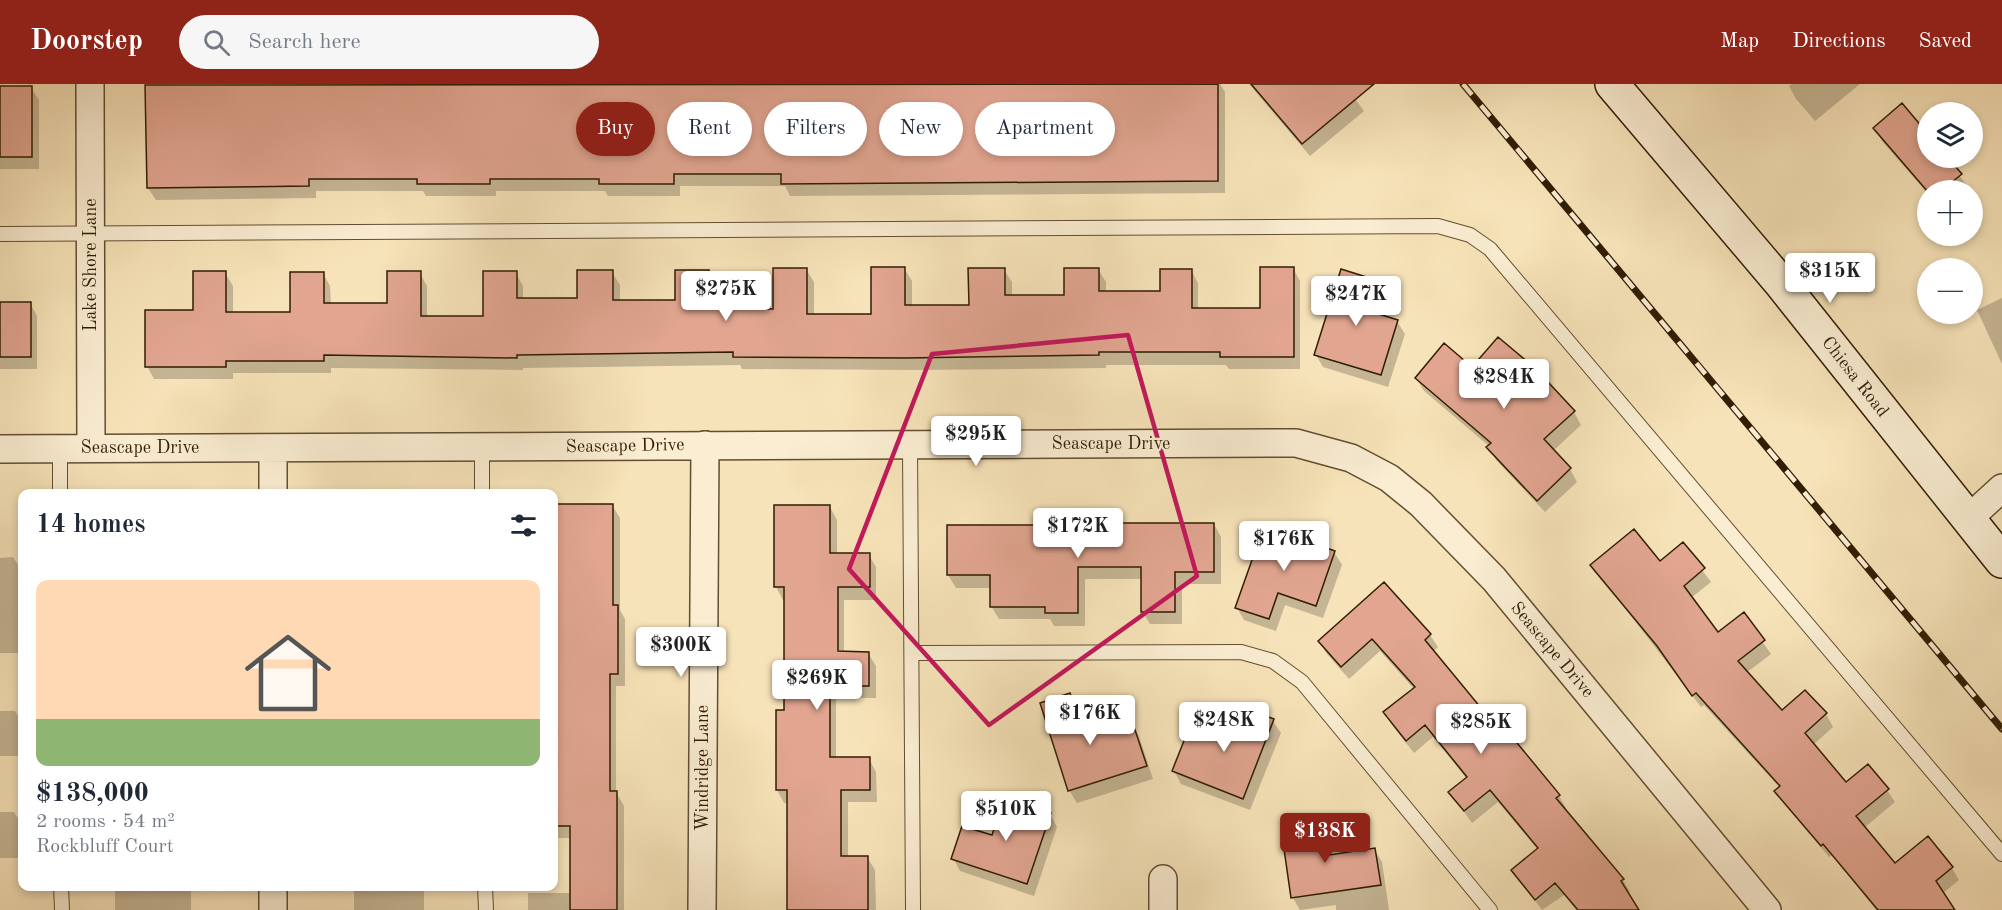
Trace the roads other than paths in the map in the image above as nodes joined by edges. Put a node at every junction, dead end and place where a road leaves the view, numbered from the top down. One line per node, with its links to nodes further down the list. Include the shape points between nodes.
1 (90, 84): 3 (street, Lake Shore Lane)
2 (1612, 84): 16 (main road, Chiesa Road, via 1780,282)
3 (91, 233): 4 (lane); 8 (street, Lake Shore Lane); 19 (lane, via 1438,226 1470,235 1490,249)
4 (0, 234)
5 (705, 445): 6 (street, Seascape Drive); 9 (street, Seascape Drive); 27 (street, Windridge Lane)
6 (910, 445): 18 (lane); 31 (street, Seascape Drive, via 1296,443 1352,458 1389,478 1421,504 1494,579)
7 (60, 447): 8 (street, Seascape Drive); 10 (street, Seascape Drive); 13 (lane)
8 (91, 447): 11 (street, Seascape Drive)
9 (482, 447): 11 (street, Seascape Drive); 15 (lane)
10 (0, 449)
11 (273, 449): 14 (street)
12 (2002, 488): 16 (street)
13 (60, 489)
14 (273, 489)
15 (482, 489)
16 (1967, 519): 17 (main road, Chiesa Road)
17 (2002, 561)
18 (912, 653): 28 (lane); 30 (lane, via 1230,651 1273,661 1302,682)
19 (2002, 854)
20 (1163, 879): 29 (street)
21 (62, 891): 24 (lane)
22 (273, 891): 25 (street)
23 (486, 891): 26 (lane)
24 (62, 910)
25 (273, 910)
26 (486, 910)
27 (702, 910)
28 (913, 910)
29 (1163, 910)
30 (1490, 910)
31 (1767, 910)

